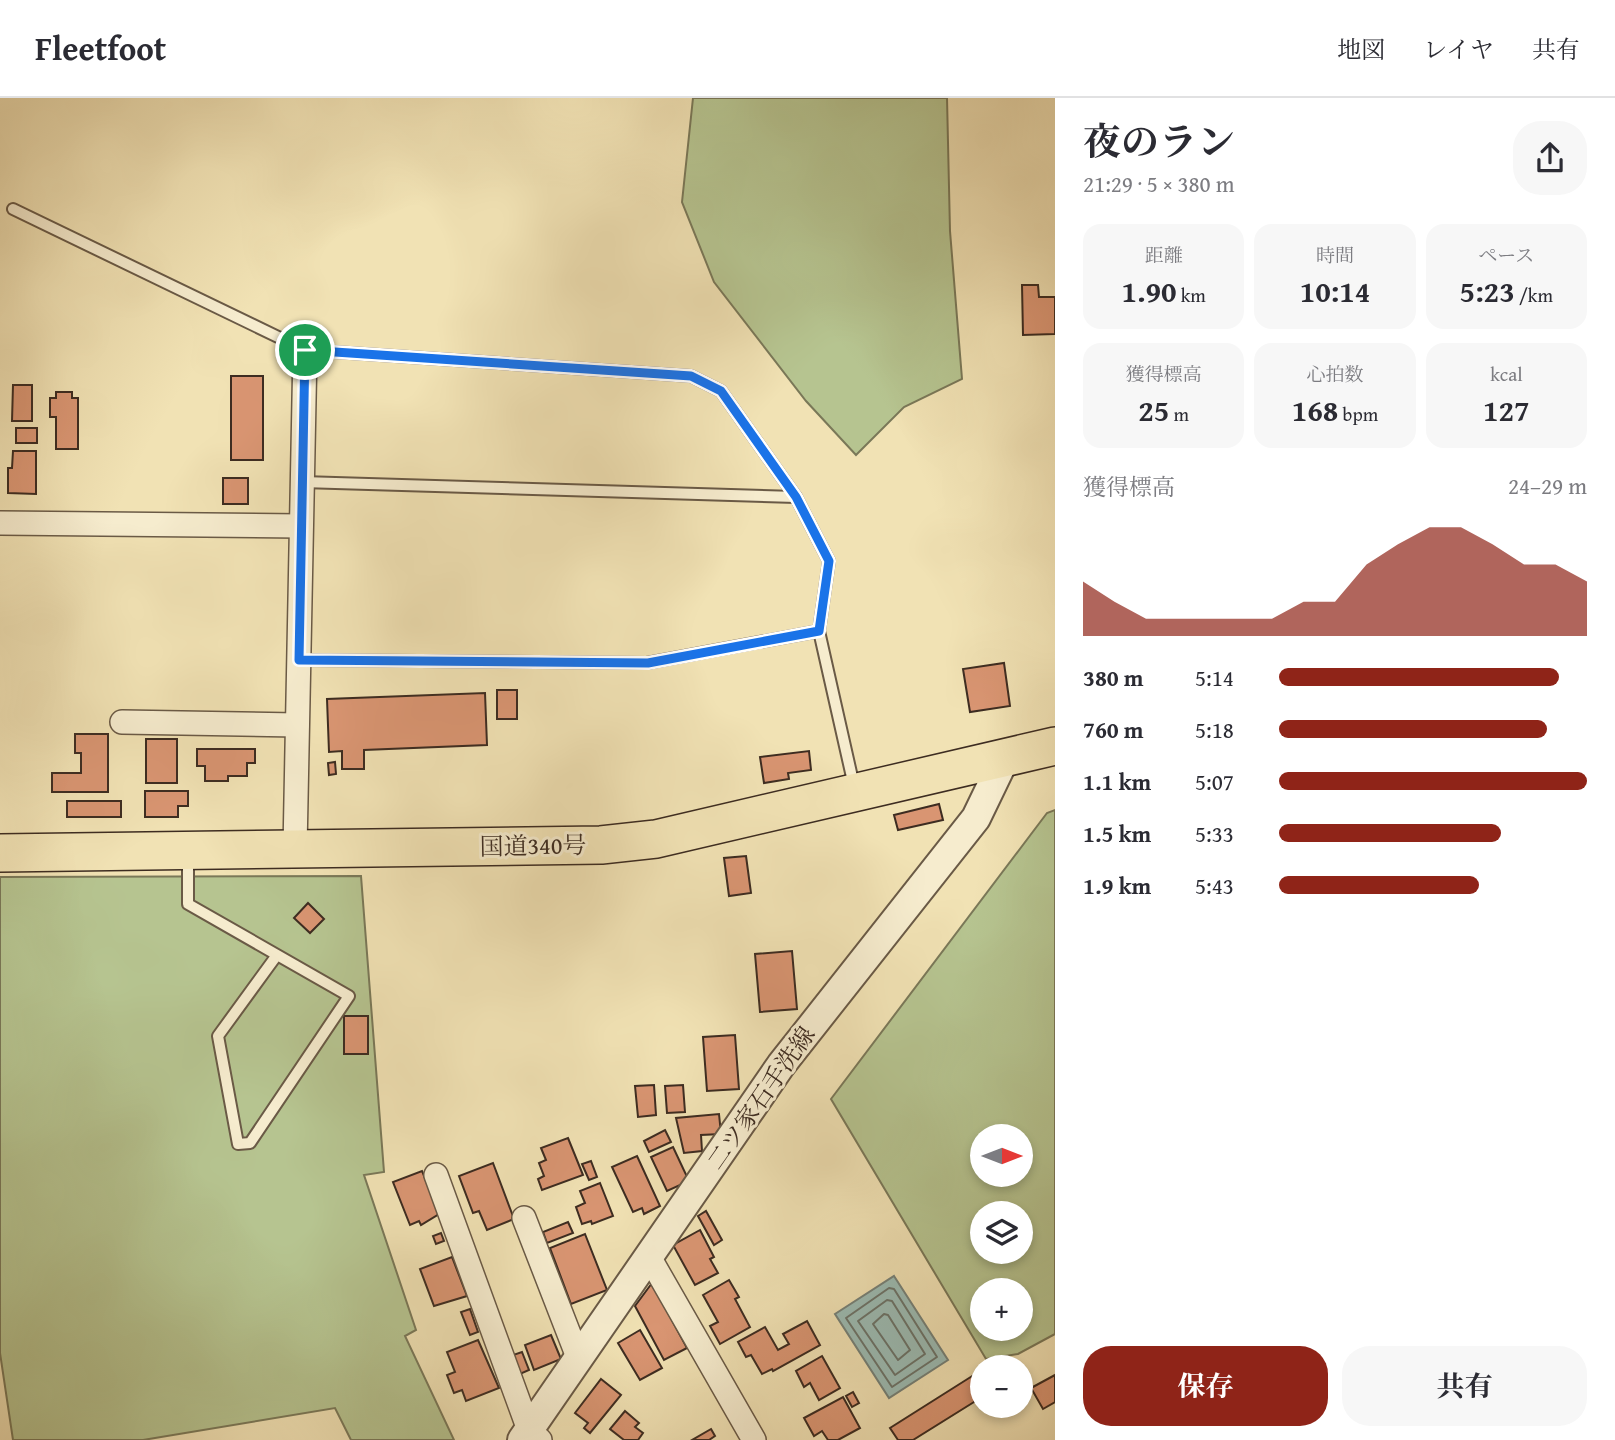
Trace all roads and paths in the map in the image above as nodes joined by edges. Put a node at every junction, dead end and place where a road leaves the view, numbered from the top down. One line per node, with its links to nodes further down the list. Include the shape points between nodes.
1 (13, 209): 2 (lane)
2 (305, 350): 3 (street); 4 (lane, via 691,376 721,391)
3 (302, 482): 4 (lane); 6 (street)
4 (796, 497): 7 (lane, via 829,561)
5 (0, 523): 6 (street)
6 (302, 526): 8 (street)
7 (819, 631): 8 (lane, via 648,663); 13 (lane)
8 (299, 660): 10 (street)
9 (121, 722): 10 (street)
10 (298, 725): 14 (street)
11 (1055, 746): 12 (highway, 国道340号)
12 (1004, 760): 13 (highway, 国道340号); 20 (street, 二ツ家石手洗線, via 976,818 781,1065)
13 (856, 794): 14 (highway, 国道340号, via 656,839 601,845)
14 (295, 849): 15 (highway, 国道340号)
15 (188, 850): 16 (highway, 国道340号); 17 (lane, via 188,904)
16 (0, 853)
17 (277, 955): 17 (lane, via 349,996 250,1143 238,1144 218,1036)
18 (436, 1175): 22 (street)
19 (524, 1218): 21 (street)
20 (648, 1255): 21 (street, 二ツ家石手洗線); 23 (street)
21 (578, 1357): 22 (street, 二ツ家石手洗線)
22 (530, 1437)
23 (754, 1440)

